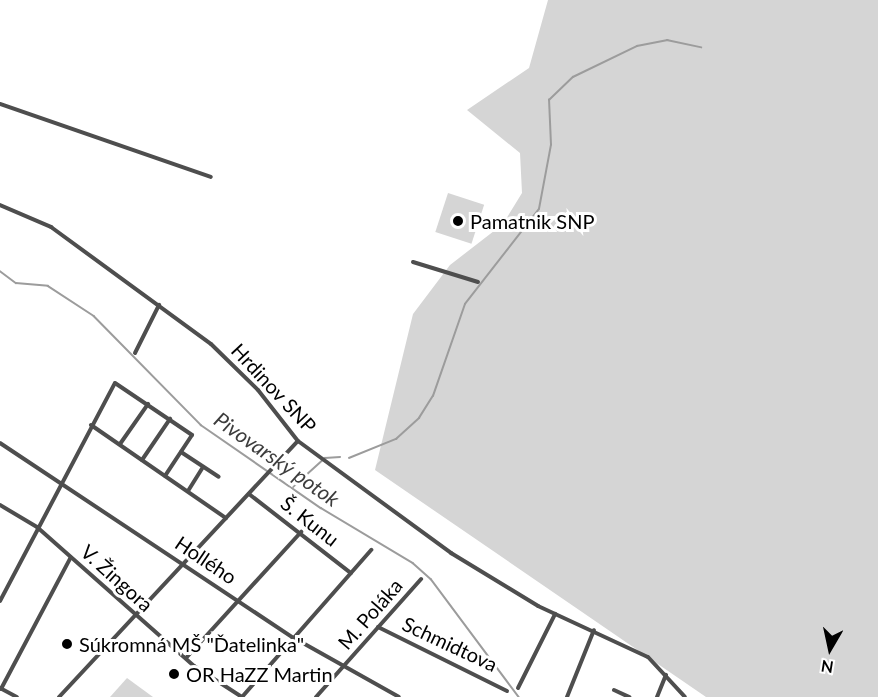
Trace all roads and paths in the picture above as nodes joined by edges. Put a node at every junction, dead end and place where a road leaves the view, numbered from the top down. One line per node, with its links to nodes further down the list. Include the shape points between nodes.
1 (0, 104): 2 (street)
2 (210, 177)
3 (0, 205): 6 (street, Hrdinov SNP, via 51,227)
4 (412, 262): 5 (street)
5 (478, 282)
6 (159, 305): 7 (street); 11 (street, Hrdinov SNP, via 247,377)
7 (135, 353)
8 (147, 404): 9 (street); 10 (street, via 115,383); 13 (street)
9 (170, 419): 14 (street, via 192,435); 15 (street)
10 (91, 425): 13 (street); 19 (street)
11 (298, 441): 21 (street); 33 (street, Hrdinov SNP, via 451,554)
12 (0, 443): 19 (street, Hollého)
13 (120, 444): 15 (street)
14 (182, 452): 16 (street); 17 (street)
15 (142, 460): 17 (street)
16 (203, 467): 18 (street); 20 (street)
17 (165, 476): 20 (street)
18 (219, 477)
19 (60, 480): 24 (street); 28 (street, Hollého)
20 (188, 491): 23 (street)
21 (249, 494): 23 (street); 25 (street, Š. Kunu)
22 (0, 505): 24 (street, V. Žingora)
23 (227, 518): 28 (street)
24 (37, 526): 27 (street, V. Žingora); 32 (street)
25 (301, 532): 29 (street, Š. Kunu); 31 (street)
26 (371, 550): 29 (street)
27 (71, 557): 34 (street, V. Žingora); 42 (street)
28 (184, 563): 31 (street, Hollého); 34 (street)
29 (351, 573): 37 (street)
30 (421, 579): 35 (street, M. Poláka)
31 (239, 600): 37 (street, Hollého); 38 (street)
32 (0, 601)
33 (555, 614): 36 (street, Hrdinov SNP); 41 (street)
34 (136, 615): 38 (street, V. Žingora); 47 (street)
35 (378, 627): 39 (street, M. Poláka); 44 (street, Schmidtova)
36 (594, 630): 40 (street, Hrdinov SNP, via 648,657); 51 (street)
37 (294, 638): 39 (street, Hollého); 48 (street)
38 (186, 659): 48 (street, V. Žingora)
39 (343, 668): 45 (street, Hollého); 49 (street, M. Poláka)
40 (666, 675): 53 (street); 54 (street, Hrdinov SNP)
41 (518, 688)
42 (1, 689): 46 (street)
43 (614, 690): 52 (street)
44 (507, 692)
45 (389, 695): 50 (street, Hollého)
46 (17, 697)
47 (59, 697)
48 (241, 697)
49 (316, 697)
50 (399, 697)
51 (567, 697)
52 (629, 697)
53 (657, 697)
54 (685, 697)

